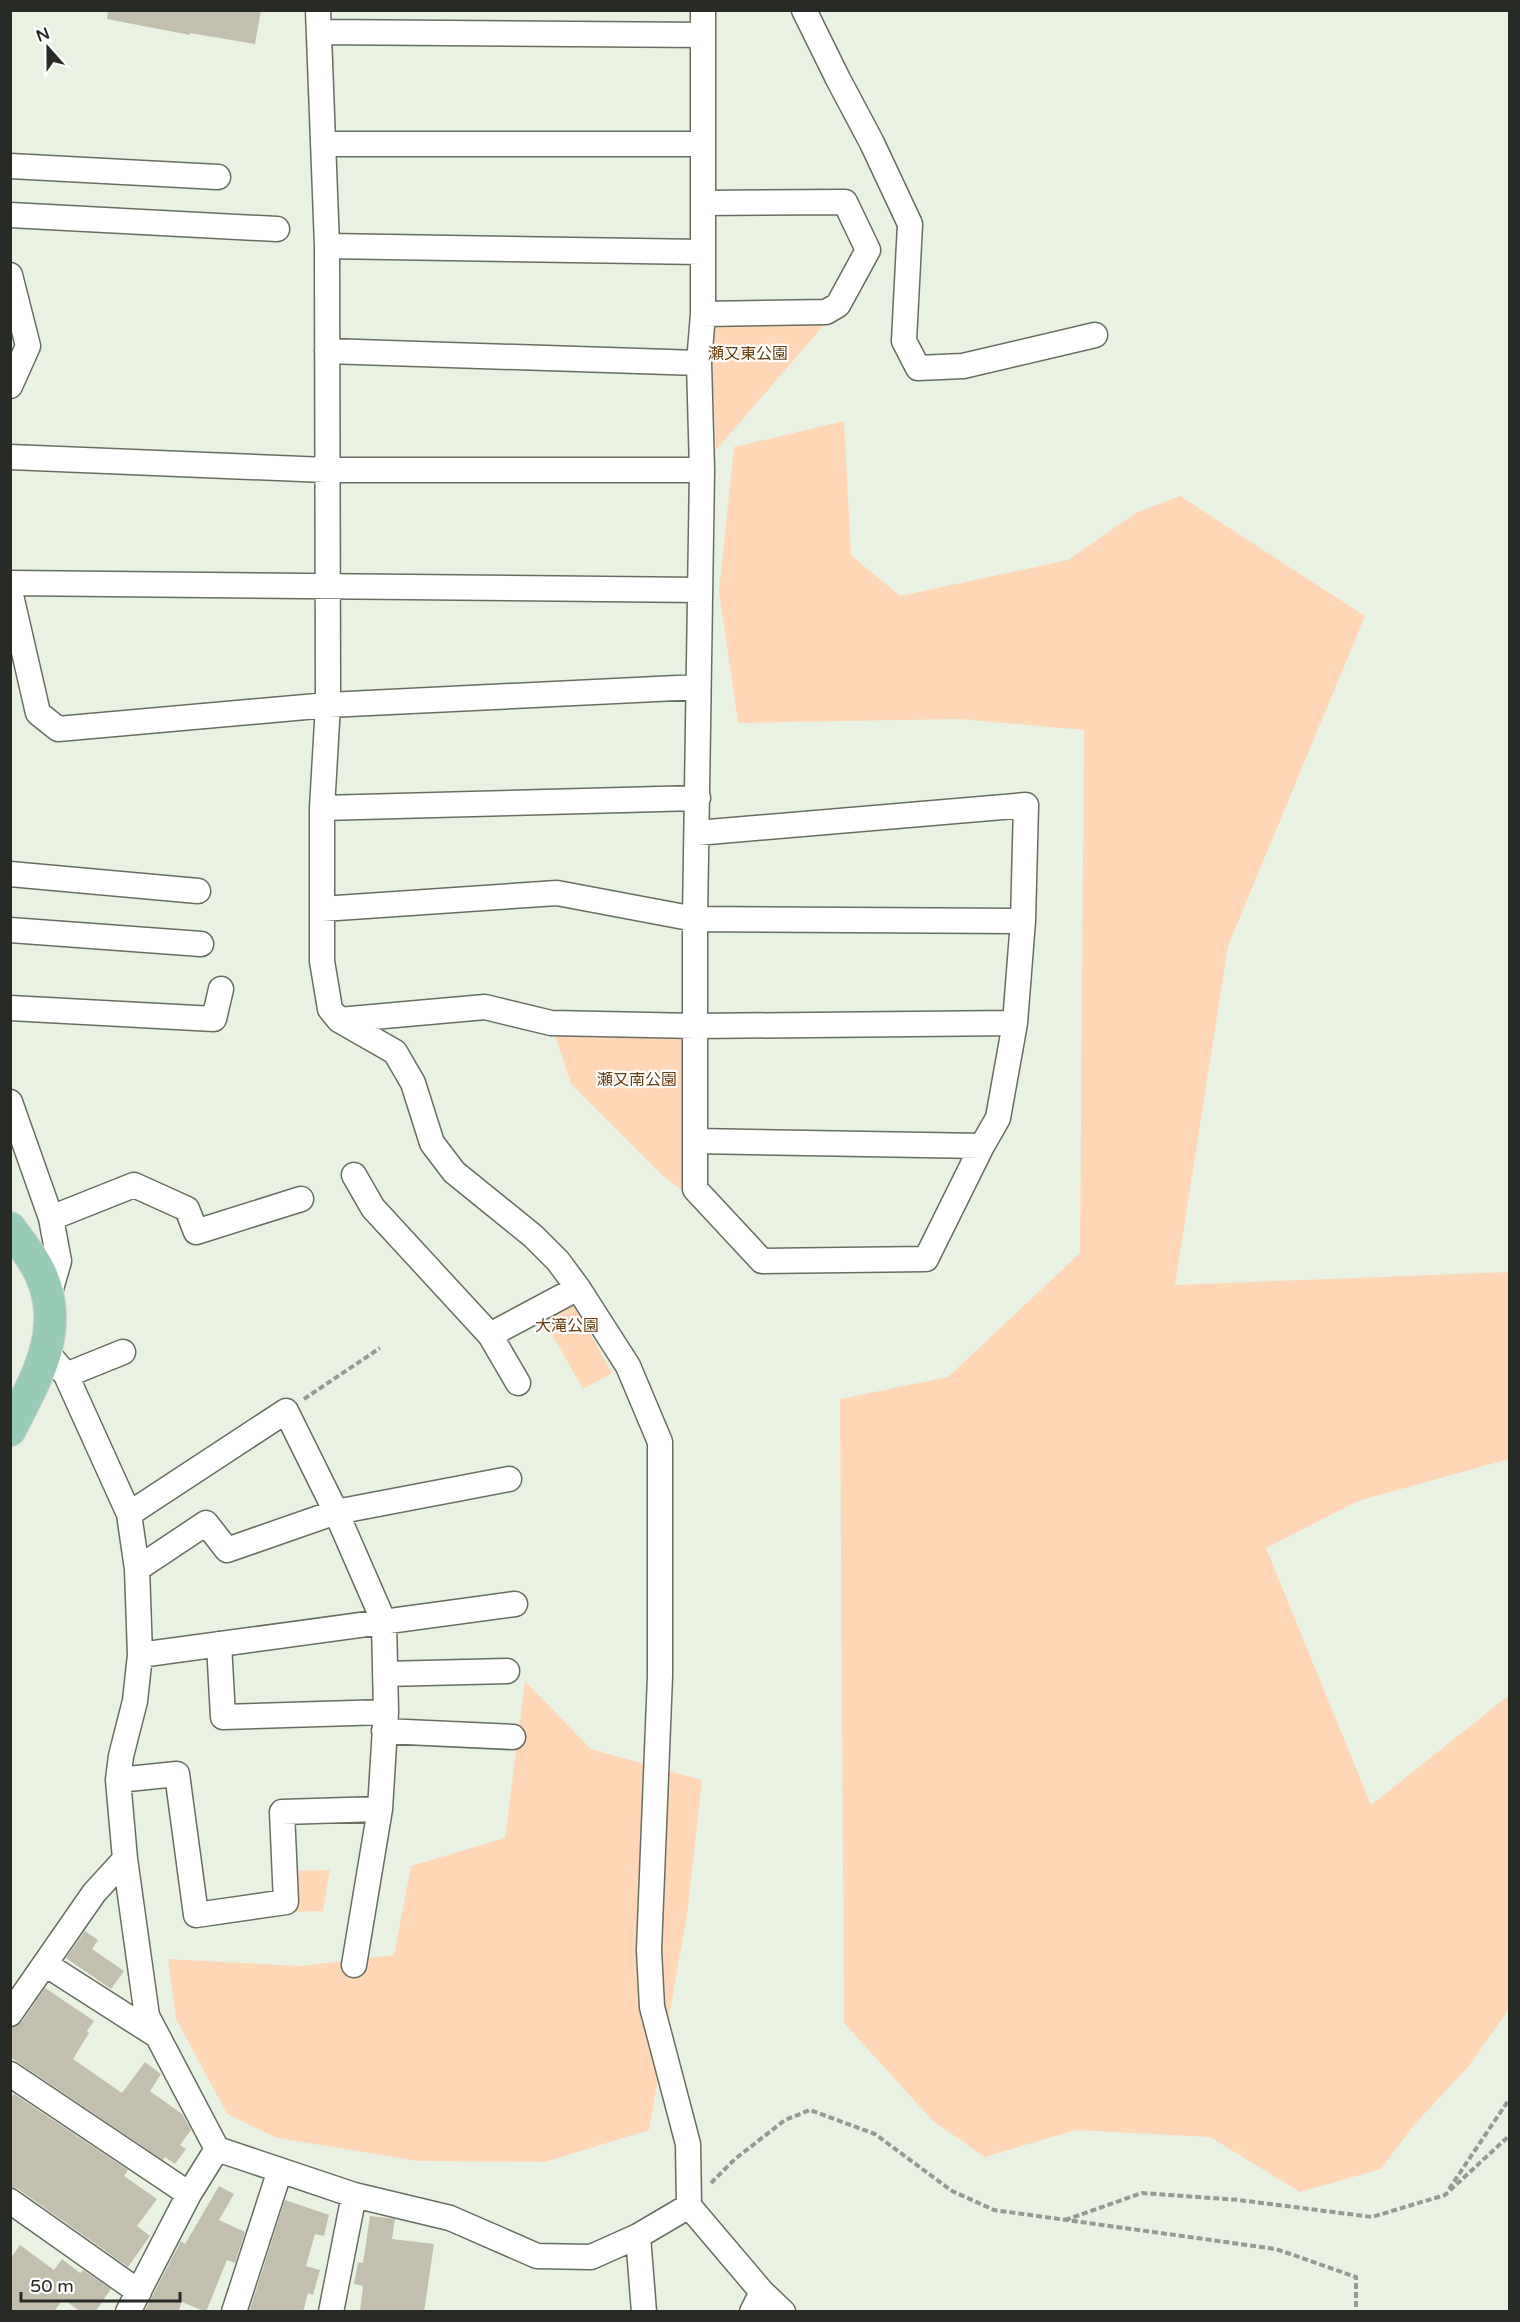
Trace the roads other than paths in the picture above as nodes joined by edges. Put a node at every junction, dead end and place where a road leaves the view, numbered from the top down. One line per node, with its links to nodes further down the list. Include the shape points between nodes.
1 (704, 10): 4 (street)
2 (804, 10): 17 (street, via 910,224 904,341 918,368 963,366)
3 (319, 21): 4 (street); 5 (street)
4 (703, 35): 6 (street)
5 (323, 144): 6 (street); 12 (street)
6 (703, 144): 9 (street)
7 (10, 166): 8 (street)
8 (218, 177)
9 (703, 203): 13 (street); 16 (street, via 845,202 868,250 838,305 826,312)
10 (10, 215): 11 (street)
11 (277, 229)
12 (327, 246): 13 (street); 18 (street)
13 (702, 252): 16 (street)
14 (10, 275): 15 (street)
15 (14, 307): 20 (street, via 28,346)
16 (704, 314): 19 (street)
17 (1095, 335)
18 (327, 351): 19 (street); 22 (street)
19 (699, 363): 23 (street)
20 (10, 386)
21 (10, 457): 22 (street)
22 (326, 470): 23 (street); 25 (street)
23 (702, 470): 26 (street)
24 (10, 583): 25 (street)
25 (328, 586): 26 (street); 29 (street)
26 (699, 590): 28 (street)
27 (10, 591): 29 (street, via 38,713 58,729)
28 (698, 687): 29 (street); 30 (street)
29 (328, 705): 31 (street)
30 (698, 798): 31 (street); 32 (street)
31 (322, 808): 35 (street)
32 (697, 833): 36 (street); 37 (street, via 1026,805)
33 (10, 874): 34 (street)
34 (198, 891)
35 (322, 909): 36 (street, via 557,893); 42 (street, via 322,961 330,1009)
36 (695, 919): 37 (street); 44 (street)
37 (1023, 921): 43 (street)
38 (10, 930): 39 (street)
39 (201, 944)
40 (220, 989): 41 (street, via 214,1019)
41 (10, 1008)
42 (339, 1020): 44 (street, via 485,1007 551,1023); 52 (street, via 395,1052 413,1083 432,1143 454,1172 533,1236)
43 (1015, 1023): 44 (street); 47 (street, via 998,1118)
44 (696, 1026): 46 (street)
45 (10, 1102): 50 (street)
46 (696, 1141): 47 (street); 47 (street, via 696,1189 762,1261 926,1259)
47 (982, 1146)
48 (354, 1175): 54 (street, via 373,1208)
49 (301, 1199): 50 (street, via 196,1232 187,1209 134,1185)
50 (51, 1218): 53 (street, via 59,1261)
51 (10, 1228): 53 (main road, via 41,1275)
52 (578, 1288): 54 (street); 85 (street, via 628,1366 660,1442 660,1676 649,1950 652,2007 688,2144)
53 (48, 1299): 55 (main road, via 51,1334)
54 (490, 1335): 58 (street)
55 (46, 1351): 57 (street); 59 (main road)
56 (123, 1352): 57 (street)
57 (66, 1375): 62 (street)
58 (518, 1383)
59 (10, 1430)
60 (509, 1479): 61 (street)
61 (336, 1512): 62 (street, via 286,1411); 63 (street, via 227,1550 206,1524); 65 (street)
62 (129, 1514): 63 (street)
63 (137, 1569): 67 (street)
64 (515, 1604): 65 (street)
65 (384, 1622): 66 (street); 69 (street)
66 (219, 1644): 67 (street); 70 (street, via 224,1717)
67 (140, 1656): 72 (street)
68 (507, 1671): 69 (street)
69 (385, 1674): 70 (street)
70 (385, 1721): 71 (street); 73 (street)
71 (513, 1737)
72 (118, 1780): 73 (street, via 177,1774 196,1915 286,1902 282,1812); 74 (street)
73 (380, 1809): 76 (street)
74 (125, 1859): 75 (street, via 94,1893); 78 (street, via 147,2016)
75 (45, 1964): 77 (street); 78 (street)
76 (354, 1965)
77 (10, 2014)
78 (156, 2035): 80 (street)
79 (10, 2074): 82 (street)
80 (217, 2149): 81 (street); 82 (street)
81 (280, 2170): 83 (street); 89 (street)
82 (189, 2194): 87 (street)
83 (354, 2195): 86 (street, via 450,2218 537,2256 591,2257); 90 (street)
84 (10, 2201): 87 (street)
85 (689, 2206): 86 (street); 88 (street)
86 (638, 2236): 91 (street)
87 (134, 2302)
88 (757, 2302): 92 (street)
89 (234, 2312)
90 (331, 2312)
91 (644, 2312)
92 (783, 2312)

